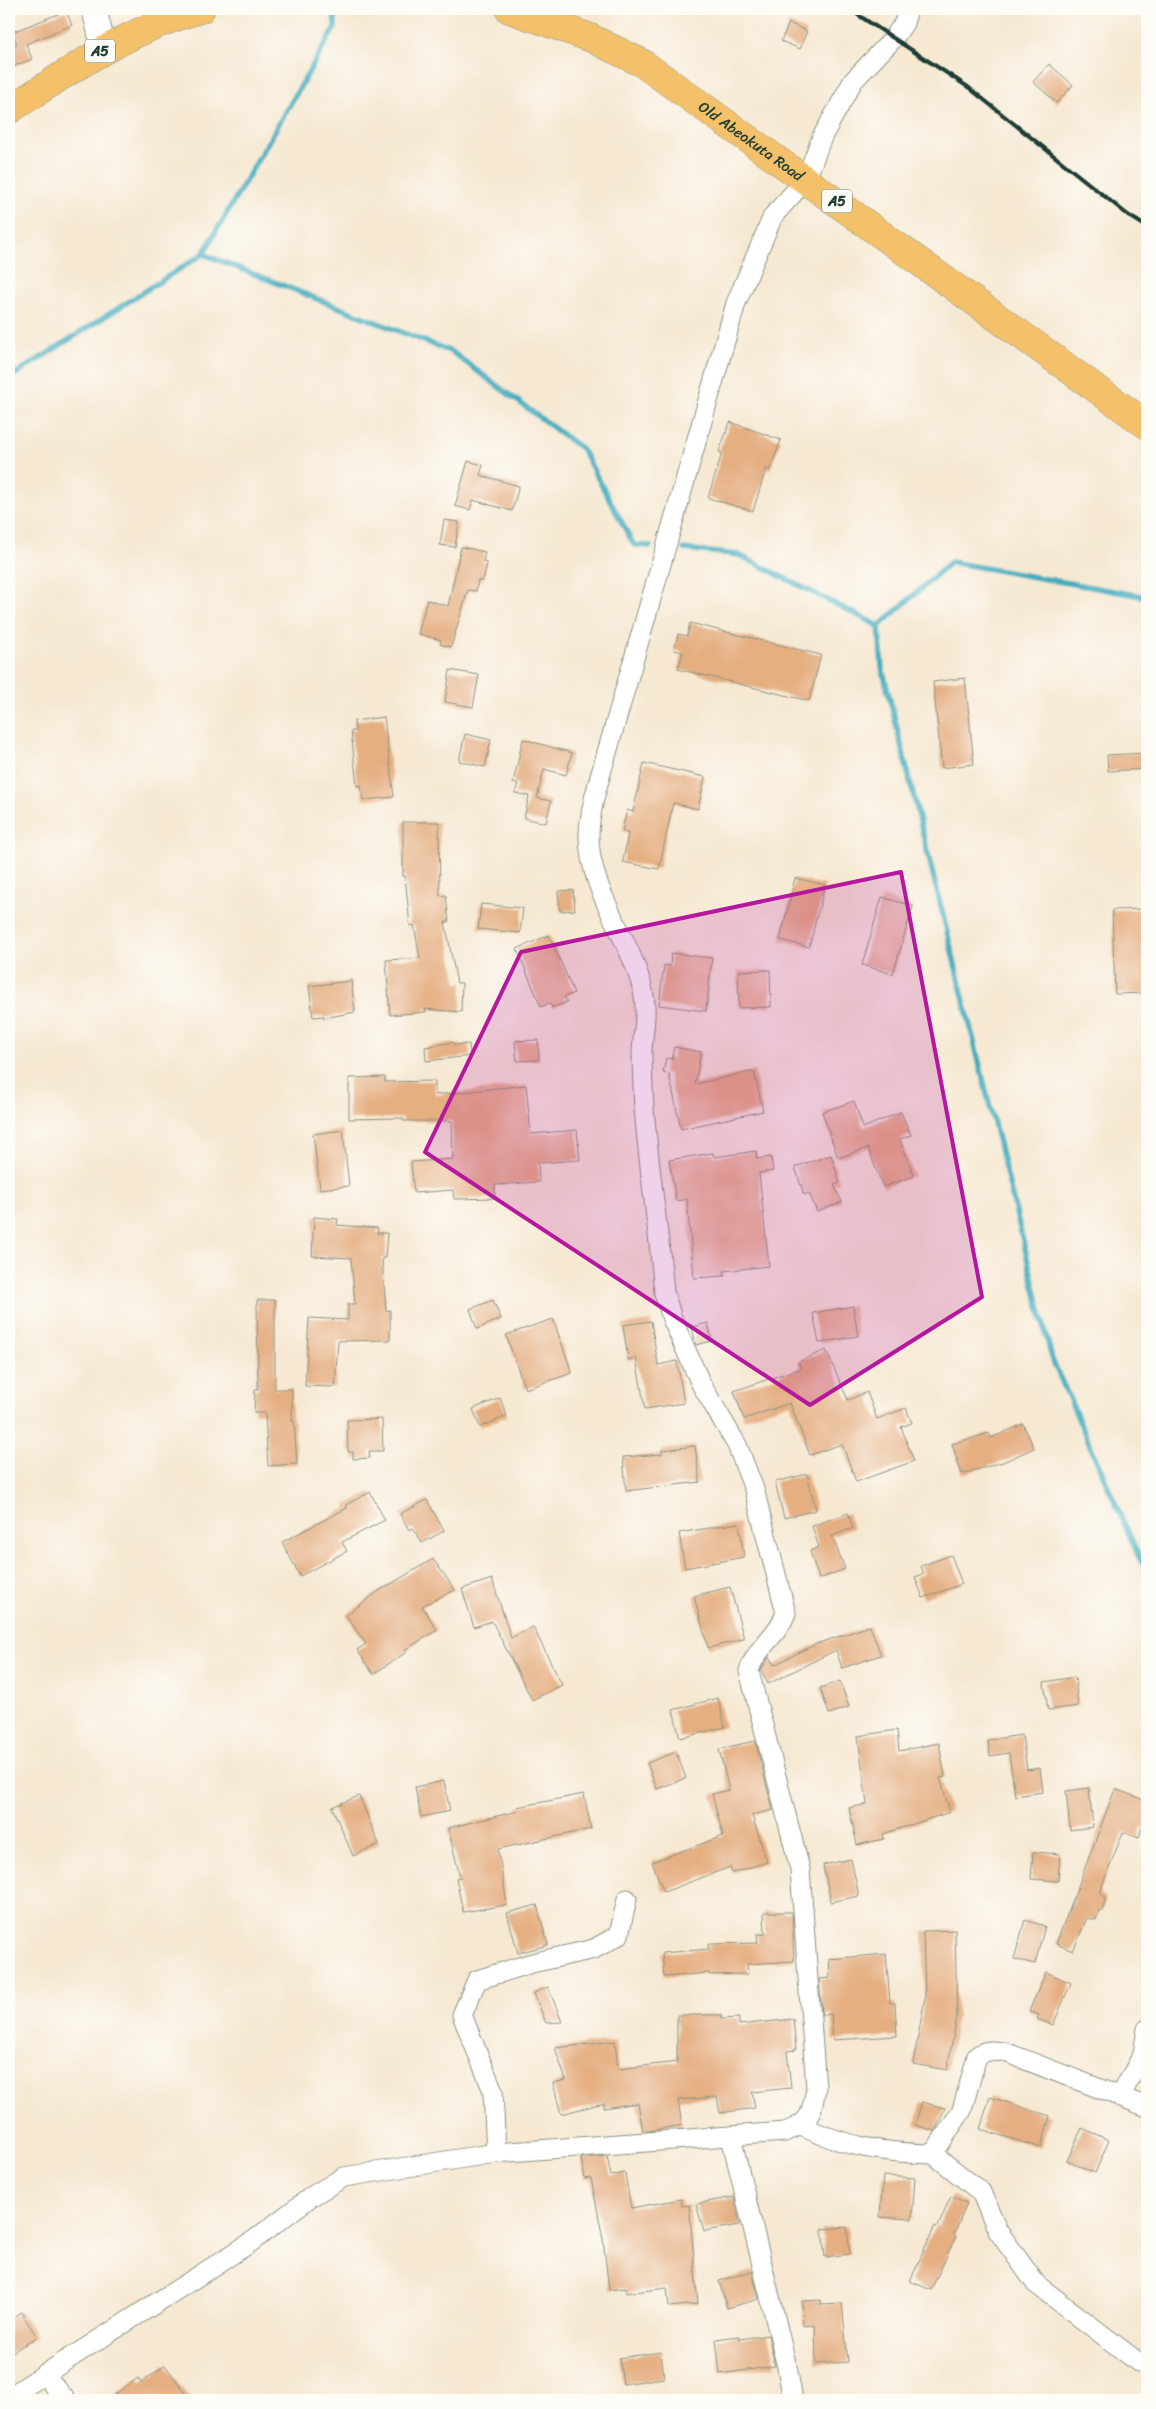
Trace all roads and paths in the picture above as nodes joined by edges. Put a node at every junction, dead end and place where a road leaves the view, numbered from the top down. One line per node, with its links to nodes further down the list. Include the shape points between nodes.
1 (94, 9): 5 (street)
2 (201, 9): 5 (highway, A5, via 168,19)
3 (509, 9): 7 (highway, Old Abeokuta Road / A5, via 591,38 642,63)
4 (908, 9): 7 (street, via 904,23 893,39 853,81 822,137)
5 (104, 48): 6 (highway, A5)
6 (9, 110)
7 (806, 179): 8 (highway, Old Abeokuta Road / A5); 15 (street, via 773,216 736,303 594,801 589,834 591,859 603,895 644,991 644,1109 664,1293 701,1384 736,1445 754,1489 786,1613 782,1624 752,1660 749,1671 800,1869 816,2088 812,2113)
8 (1109, 397): 9 (street); 10 (highway, Old Abeokuta Road / A5)
9 (1147, 407)
10 (1147, 424)
11 (627, 1899): 17 (street, via 619,1935 594,1949 477,1980 462,2016 493,2091)
12 (1147, 2029): 13 (street, via 1143,2054)
13 (1120, 2097): 14 (street); 18 (street, via 1005,2052 983,2051 972,2068 962,2110)
14 (1147, 2107)
15 (802, 2126): 16 (street, via 785,2132); 18 (street, via 832,2140 869,2149 895,2154)
16 (731, 2137): 17 (street); 23 (street)
17 (496, 2153): 20 (street, via 344,2177 312,2196 250,2244)
18 (933, 2154): 19 (street, via 981,2192 998,2231 1036,2284 1138,2362)
19 (1147, 2364)
20 (44, 2374): 21 (street); 22 (street)
21 (9, 2397)
22 (66, 2400)
23 (793, 2400)

